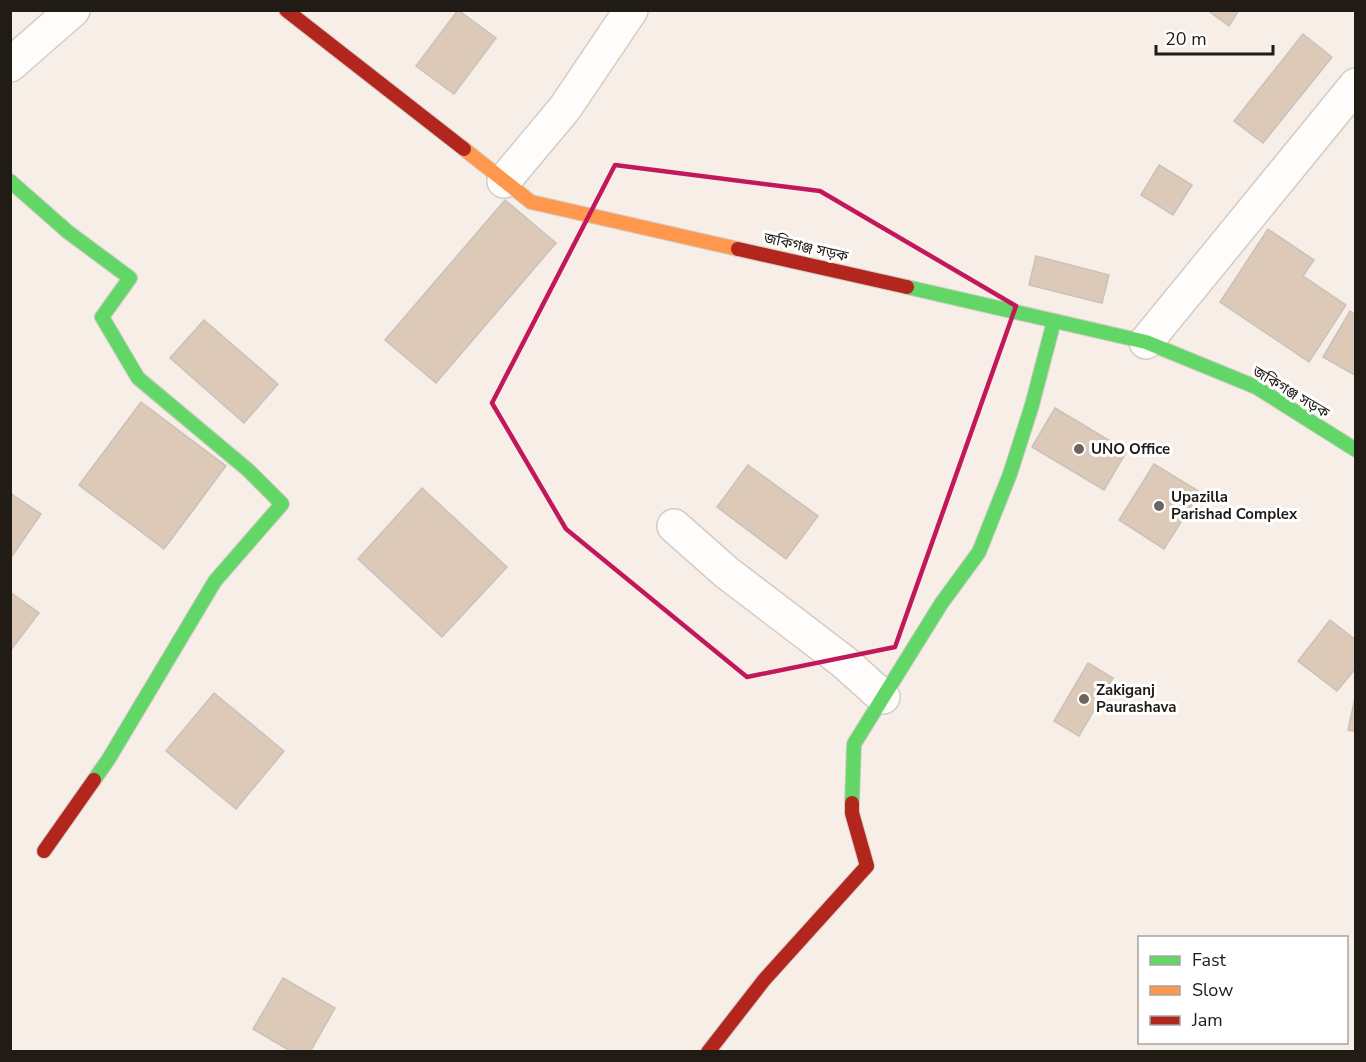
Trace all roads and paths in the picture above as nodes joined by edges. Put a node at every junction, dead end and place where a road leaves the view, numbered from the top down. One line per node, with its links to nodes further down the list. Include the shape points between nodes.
1 (73, 10): 4 (street)
2 (286, 10): 7 (street, জকিগঞ্জ সড়ক)
3 (631, 10): 7 (street, via 565,108)
4 (10, 65)
5 (1356, 85): 9 (street)
6 (10, 181): 13 (street, via 68,232 130,278 102,317 138,378 248,470 282,504 215,581 108,760)
7 (504, 181): 8 (street, জকিগঞ্জ সড়ক, via 531,202)
8 (1054, 321): 9 (street, জকিগঞ্জ সড়ক); 12 (street, via 1010,474 979,552)
9 (1146, 342): 10 (street, জকিগঞ্জ সড়ক, via 1256,387)
10 (1356, 450)
11 (674, 526): 12 (street)
12 (883, 697): 14 (street, via 854,744 852,813 867,866 788,951)
13 (44, 851)
14 (708, 1052)

